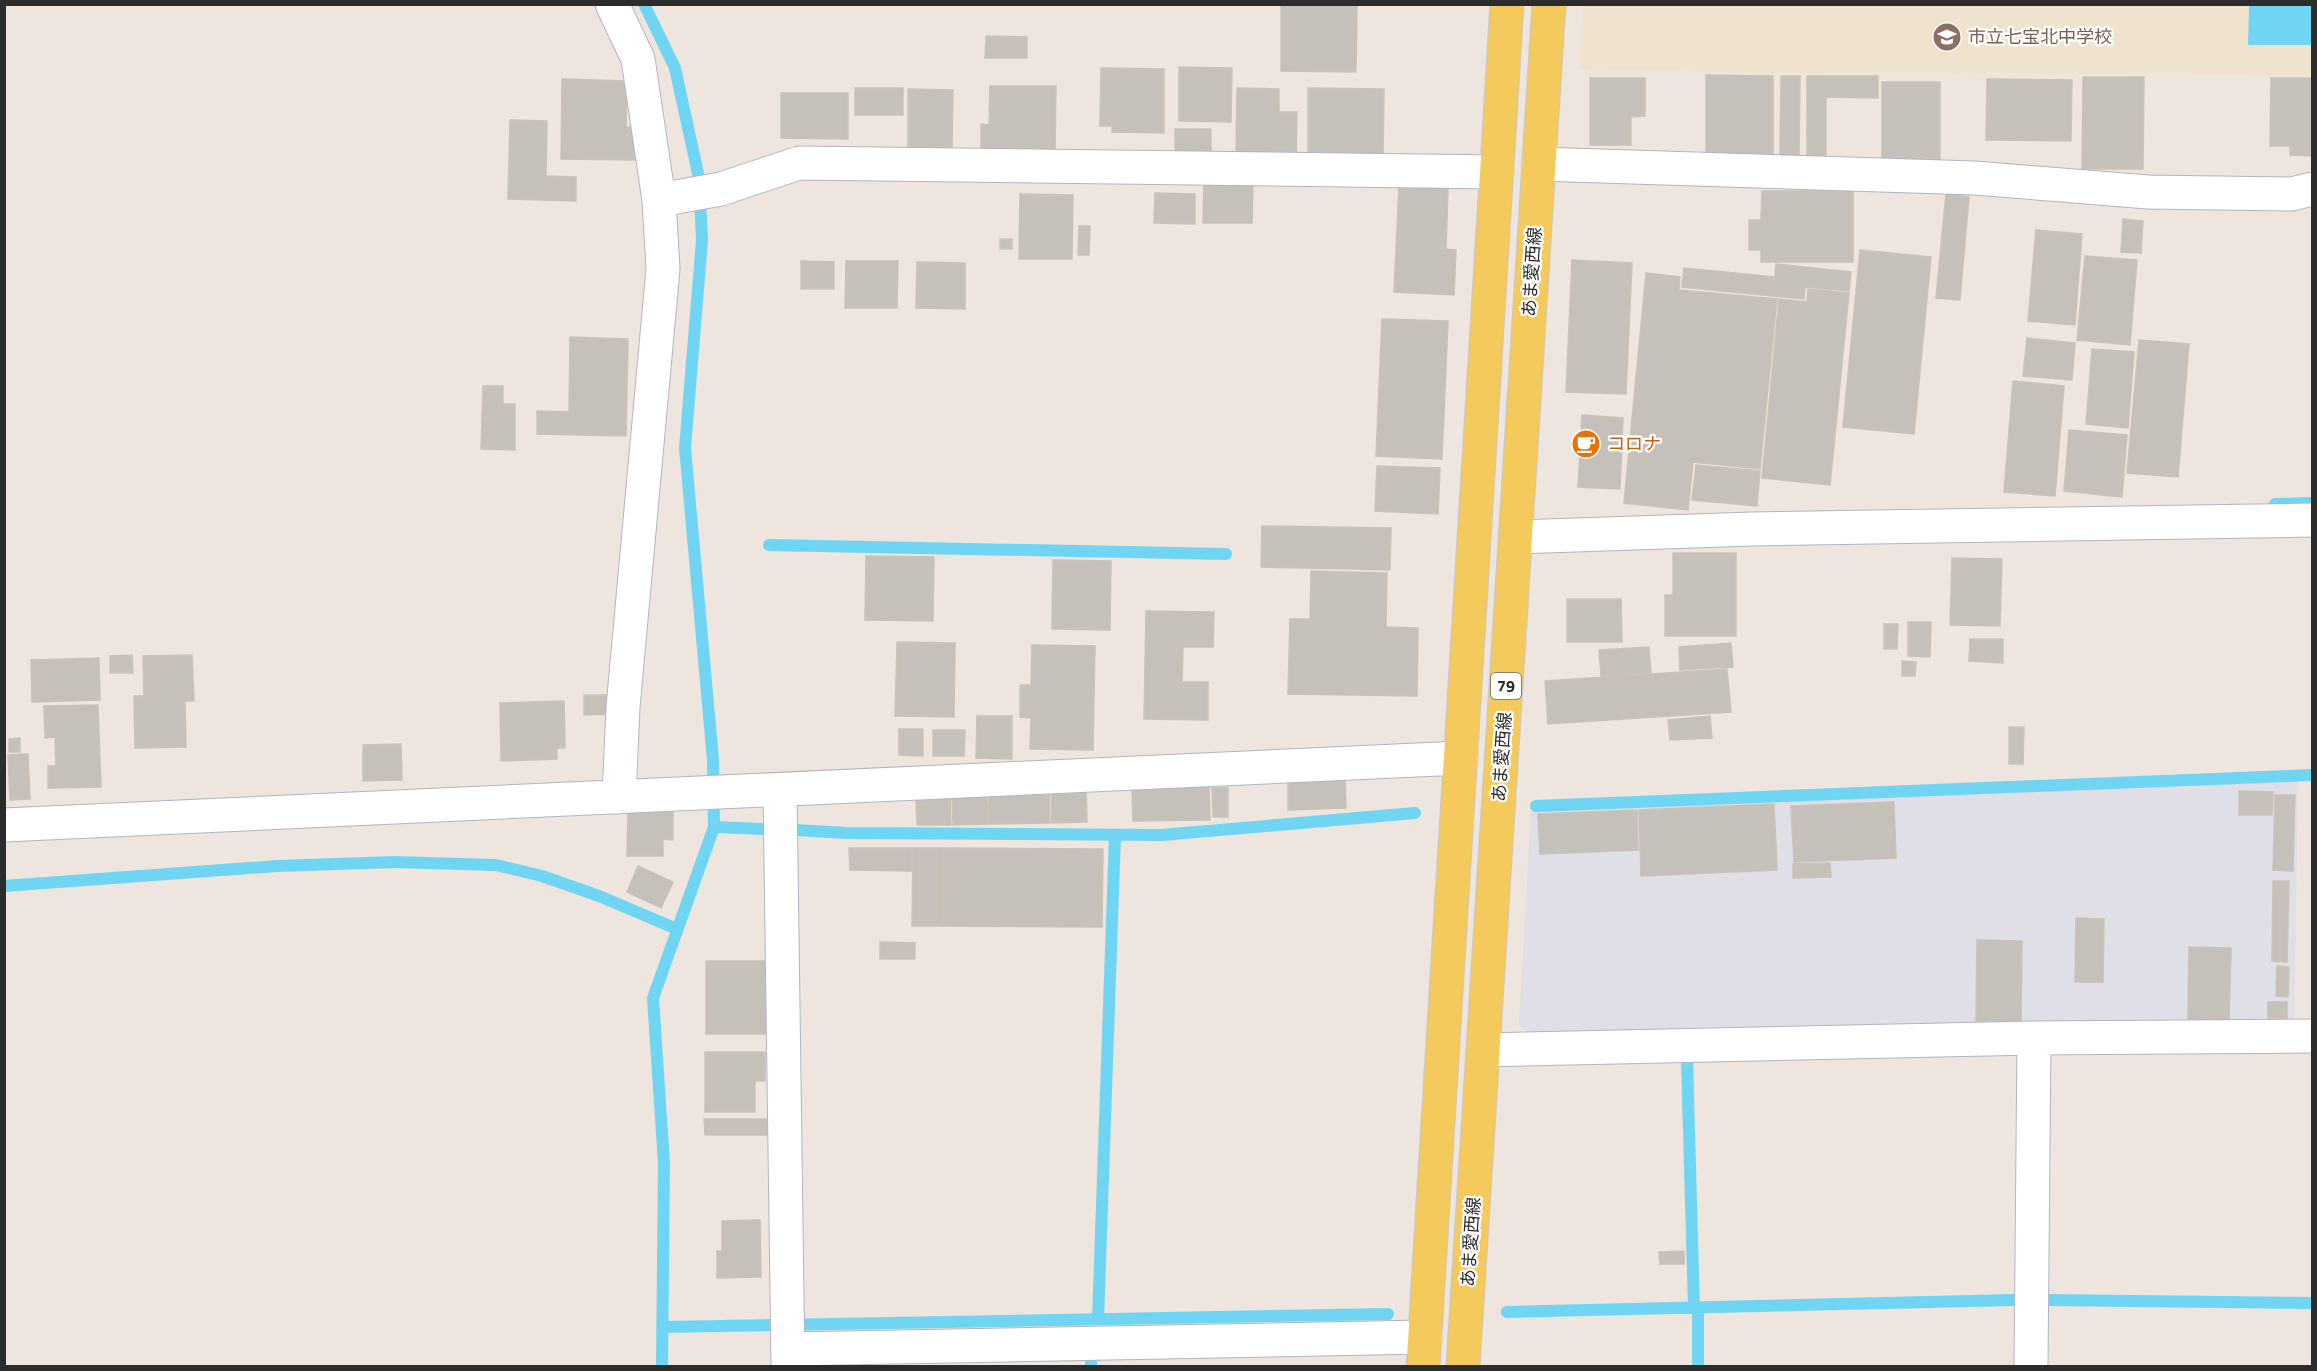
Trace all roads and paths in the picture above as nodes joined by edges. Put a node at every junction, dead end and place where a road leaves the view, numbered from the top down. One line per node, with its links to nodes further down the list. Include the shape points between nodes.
1 (612, 4): 7 (street, via 638,59)
2 (1507, 4): 5 (main road, 79)
3 (1549, 4): 4 (main road, あま愛西線 / 79)
4 (1539, 164): 6 (street, via 1975,178 2148,192 2292,194); 9 (main road, あま愛西線 / 79)
5 (1497, 172): 7 (street, via 799,163 721,189); 10 (main road, 79)
6 (2313, 189)
7 (671, 197): 12 (street, via 623,707)
8 (2313, 520): 9 (street)
9 (1516, 537): 16 (main road, あま愛西線 / 79)
10 (1461, 758): 11 (street); 18 (main road, 79)
11 (780, 790): 12 (street); 17 (street)
12 (619, 797): 13 (street)
13 (4, 825)
14 (2313, 1036): 15 (street)
15 (2034, 1038): 16 (street); 20 (street)
16 (1483, 1050): 19 (main road, あま愛西線 / 79)
17 (788, 1341): 18 (street)
18 (1424, 1352)
19 (1463, 1366)
20 (2031, 1366)

